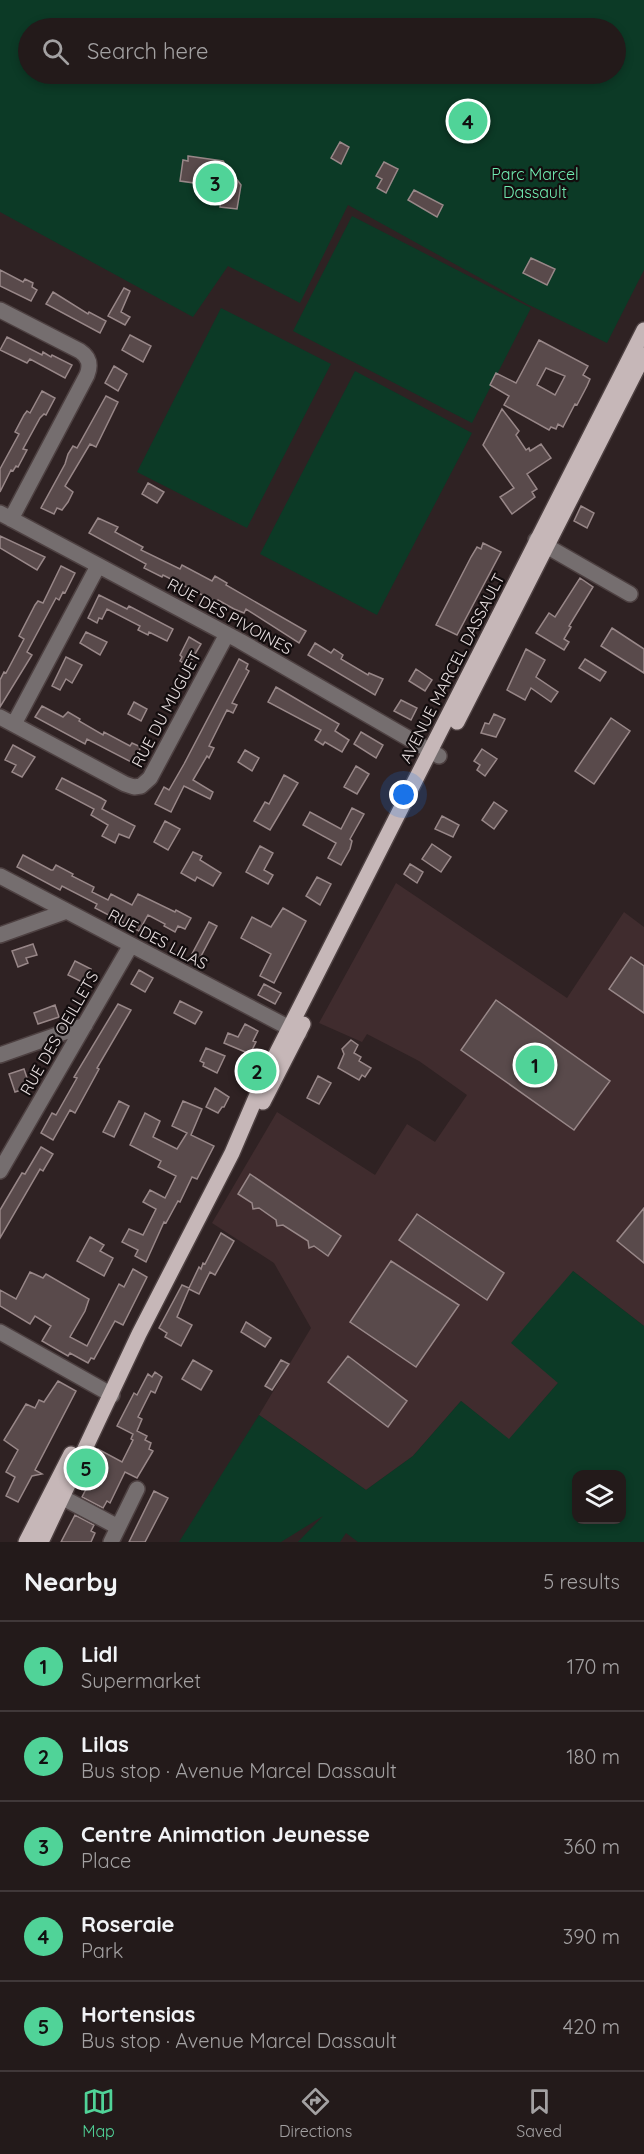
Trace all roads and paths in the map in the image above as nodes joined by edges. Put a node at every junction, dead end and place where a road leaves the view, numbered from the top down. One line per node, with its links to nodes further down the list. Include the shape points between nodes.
1 (0, 310): 4 (street, via 80,351 90,366)
2 (644, 330): 5 (main road, AVENUE MARCEL DASSAULT)
3 (644, 355): 5 (main road, AVENUE MARCEL DASSAULT)
4 (5, 516): 6 (street, RUE DES PIVOINES)
5 (541, 543): 7 (street); 11 (main road, AVENUE MARCEL DASSAULT)
6 (98, 566): 8 (street, RUE DES PIVOINES); 10 (street)
7 (630, 594)
8 (227, 634): 10 (street, RUE DU MUGUET, via 150,778 141,786 125,784); 11 (street, RUE DES PIVOINES)
9 (0, 717): 10 (street, RUE DU MUGUET)
10 (14, 724)
11 (435, 753): 17 (main road, AVENUE MARCEL DASSAULT)
12 (0, 876): 13 (street, RUE DES LILAS)
13 (68, 912): 14 (street); 15 (street, RUE DES LILAS)
14 (0, 935)
15 (131, 945): 16 (street, RUE DES OEILLETS); 17 (street, RUE DES LILAS)
16 (85, 1025): 18 (street); 19 (street, RUE DES OEILLETS)
17 (294, 1031): 21 (main road, AVENUE MARCEL DASSAULT, via 250,1107 231,1153)
18 (0, 1055)
19 (0, 1171)
20 (0, 1332): 21 (street)
21 (108, 1392): 23 (main road, AVENUE MARCEL DASSAULT)
22 (137, 1489): 24 (street)
23 (58, 1495): 24 (street); 25 (main road, AVENUE MARCEL DASSAULT); 26 (main road, AVENUE MARCEL DASSAULT)
24 (118, 1527): 27 (street)
25 (26, 1542)
26 (42, 1542)
27 (111, 1542)

